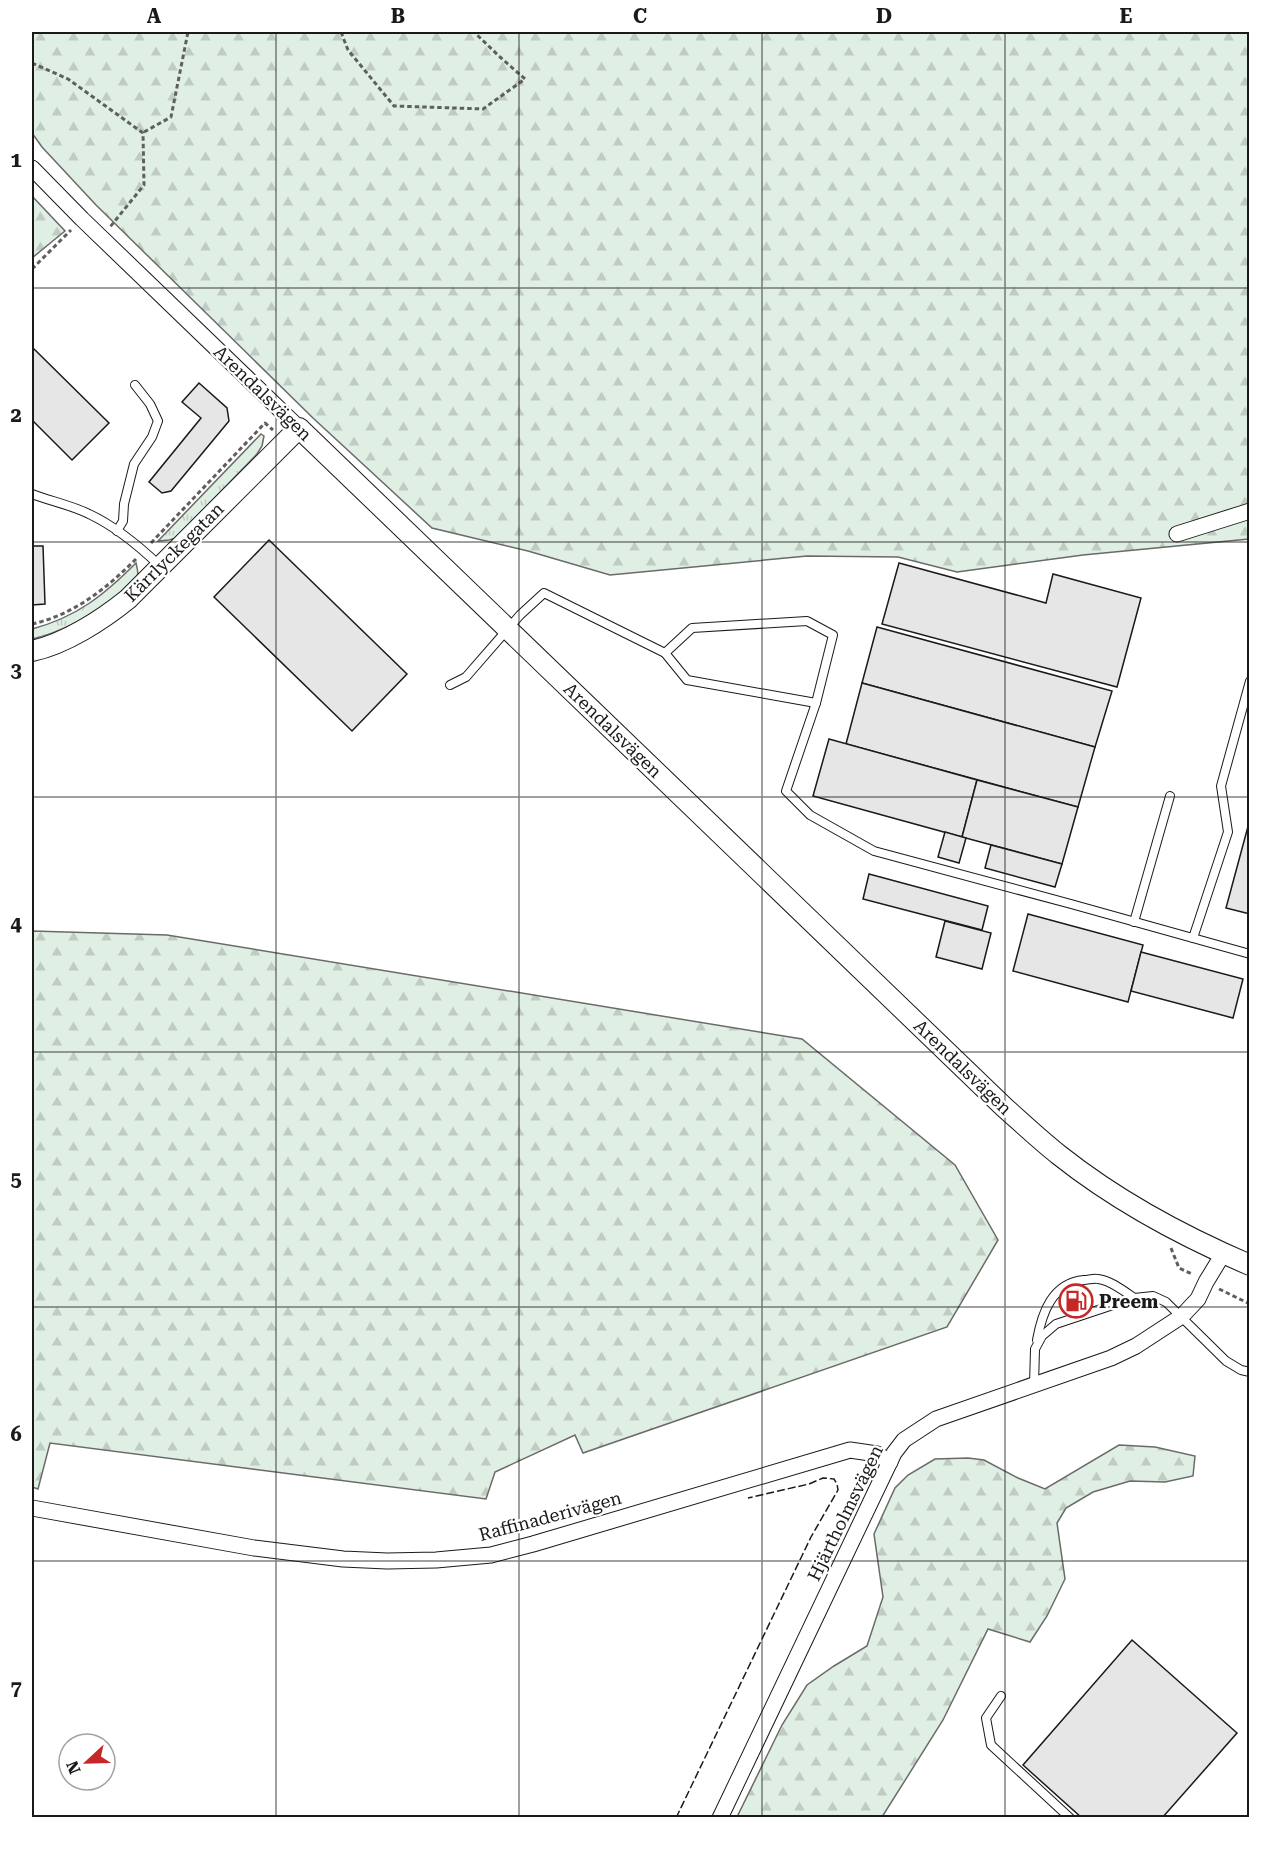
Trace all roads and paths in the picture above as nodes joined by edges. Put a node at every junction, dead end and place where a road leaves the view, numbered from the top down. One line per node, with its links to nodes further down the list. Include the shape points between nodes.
1 (188, 32): 5 (path, via 171,117)
2 (341, 32): 3 (path, via 348,50 394,106 483,109 525,79)
3 (474, 32)
4 (32, 63): 5 (path, via 68,79)
5 (143, 133): 8 (path, via 144,185)
6 (32, 168): 7 (street, Arendalsvägen)
7 (82, 219): 8 (street, Arendalsvägen); 9 (path)
8 (102, 238): 11 (street, Arendalsvägen)
9 (32, 269)
10 (135, 385): 15 (lane, via 158,421 134,464 123,521)
11 (299, 428): 12 (street, Kärrlyckegatan); 20 (street, Arendalsvägen)
12 (285, 442): 17 (path, via 265,423); 18 (street, Kärrlyckegatan)
13 (32, 494): 15 (lane, via 86,513)
14 (1250, 511): 16 (street)
15 (117, 531): 17 (lane)
16 (1177, 534)
17 (144, 550): 18 (lane); 19 (path, via 84,603 55,618)
18 (161, 567): 21 (street, Kärrlyckegatan, via 109,614)
19 (32, 624)
20 (508, 629): 22 (lane, via 544,593); 24 (lane, via 466,676); 30 (street, Arendalsvägen, via 1004,1107 1107,1190)
21 (32, 651)
22 (665, 653): 25 (lane, via 687,680); 25 (lane, via 692,628 807,621 833,635)
23 (1250, 681): 28 (lane, via 1221,786 1228,832)
24 (450, 685)
25 (816, 703): 27 (lane, via 786,790 810,815 874,851)
26 (1170, 796): 27 (lane)
27 (1134, 922): 28 (lane)
28 (1193, 938): 29 (lane)
29 (1250, 954)
30 (1223, 1254): 31 (street, Arendalsvägen); 33 (street, Hjärtholmsvägen, via 1198,1299)
31 (1250, 1265)
32 (1134, 1298): 33 (lane, via 1153,1296); 34 (lane, via 1056,1324 1042,1336); 34 (lane, via 1098,1278 1075,1281 1061,1288 1046,1307)
33 (1182, 1316): 35 (lane, via 1226,1361); 36 (street, Hjärtholmsvägen, via 1136,1347)
34 (1035, 1349): 36 (lane)
35 (1250, 1372)
36 (1034, 1385): 37 (street, Hjärtholmsvägen, via 936,1419 904,1440)
37 (890, 1462): 38 (street, Raffinaderivägen, via 877,1454 850,1450 533,1544 491,1554 436,1560 343,1559 254,1548); 40 (street, Hjärtholmsvägen)
38 (32, 1508)
39 (1001, 1696): 41 (lane, via 986,1718 991,1745)
40 (720, 1818)
41 (1070, 1818)

